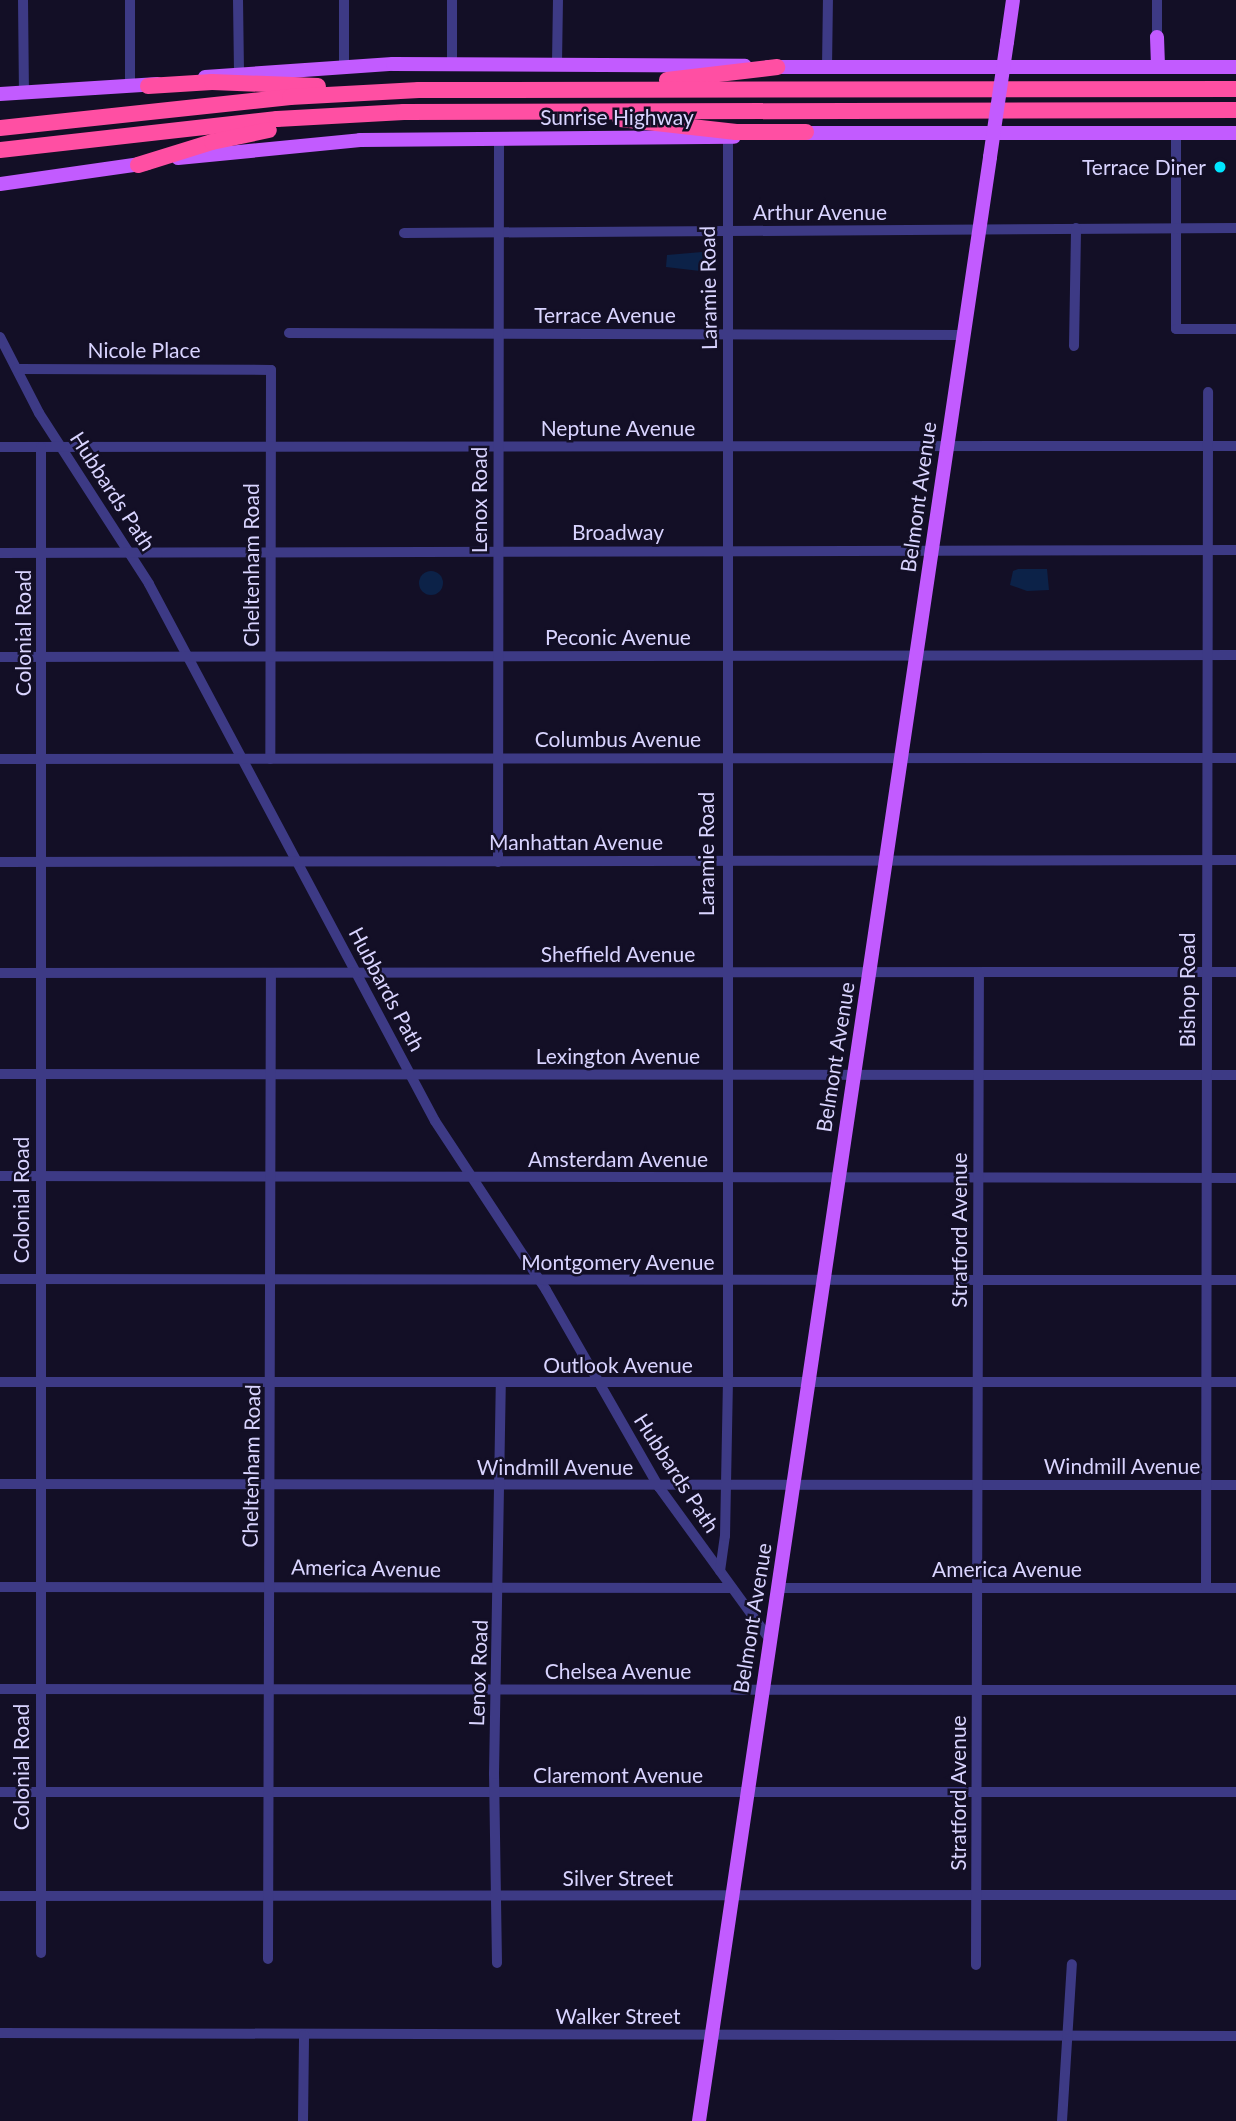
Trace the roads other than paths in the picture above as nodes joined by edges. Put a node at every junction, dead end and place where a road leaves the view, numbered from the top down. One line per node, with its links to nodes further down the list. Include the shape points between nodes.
1 (23, 0): 24 (street)
2 (130, 0): 20 (street)
3 (238, 0): 18 (street)
4 (344, 0): 13 (street)
5 (452, 0): 12 (street)
6 (558, 0): 11 (street)
7 (828, 0): 17 (street)
8 (1013, 0): 41 (main road, Belmont Avenue, bridge)
9 (1157, 0): 10 (street)
10 (1157, 37): 14 (main road)
11 (557, 63): 12 (main road); 15 (main road)
12 (452, 64): 13 (main road)
13 (344, 66): 18 (main road)
14 (1158, 66): 16 (main road); 17 (main road)
15 (776, 67): 17 (main road); 22 (highway)
16 (1236, 67)
17 (827, 68)
18 (239, 73): 19 (main road)
19 (148, 86): 20 (main road); 23 (highway, via 212,82)
20 (131, 87): 24 (main road)
21 (1236, 89): 22 (highway, Sunrise Highway)
22 (581, 90): 23 (highway, Sunrise Highway)
23 (369, 92): 29 (highway, Sunrise Highway)
24 (24, 93): 25 (main road)
25 (0, 94)
26 (1236, 110): 27 (highway, Sunrise Highway)
27 (545, 111): 28 (highway, Sunrise Highway); 30 (highway, via 736,132)
28 (354, 114): 35 (highway, Sunrise Highway); 36 (highway, via 235,136)
29 (0, 128)
30 (806, 132): 31 (main road, Sunrise Highway); 33 (main road, Sunrise Highway)
31 (1176, 132): 32 (main road, Sunrise Highway); 39 (street)
32 (1236, 133)
33 (728, 137): 34 (main road, Sunrise Highway); 42 (street, Laramie Road)
34 (499, 138): 36 (main road, Sunrise Highway, via 297,144); 44 (street, Lenox Road)
35 (0, 149)
36 (138, 165): 37 (main road, Sunrise Highway)
37 (0, 184)
38 (1076, 228): 39 (street, Arthur Avenue); 41 (street, Arthur Avenue); 51 (street)
39 (1176, 228): 40 (street, Arthur Avenue); 45 (street, via 1176,329)
40 (1236, 228)
41 (979, 230): 42 (street, Arthur Avenue); 49 (main road, Belmont Avenue)
42 (726, 232): 44 (street, Arthur Avenue); 48 (street, Laramie Road)
43 (404, 233): 44 (street, Arthur Avenue)
44 (498, 233): 47 (street, Lenox Road)
45 (1236, 329)
46 (289, 333): 47 (street, Terrace Avenue)
47 (498, 334): 48 (street, Terrace Avenue); 61 (street, Lenox Road)
48 (729, 334): 49 (street, Terrace Avenue); 62 (street, Laramie Road)
49 (964, 335): 55 (main road, Belmont Avenue)
50 (0, 337): 52 (street, Hubbards Path)
51 (1074, 346)
52 (17, 369): 53 (street, Nicole Place); 60 (street, Hubbards Path)
53 (271, 370): 63 (street, Cheltenham Road)
54 (1208, 392): 56 (street, Bishop Road)
55 (947, 445): 56 (street, Neptune Avenue); 62 (street, Neptune Avenue); 69 (main road, Belmont Avenue)
56 (1207, 446): 57 (street, Neptune Avenue); 64 (street, Bishop Road)
57 (1236, 446)
58 (0, 447): 59 (street, Neptune Avenue)
59 (41, 447): 60 (street, Neptune Avenue); 72 (street, Colonial Road)
60 (62, 447): 63 (street, Neptune Avenue); 66 (street, Hubbards Path)
61 (498, 447): 62 (street, Neptune Avenue); 63 (street, Neptune Avenue); 68 (street, Lenox Road)
62 (729, 447): 71 (street, Laramie Road)
63 (270, 448): 67 (street, Cheltenham Road)
64 (1206, 550): 65 (street, Broadway); 69 (street, Broadway); 78 (street, Bishop Road)
65 (1236, 550)
66 (130, 551): 67 (street, Broadway); 72 (street, Broadway); 75 (street, Hubbards Path)
67 (271, 551): 68 (street, Broadway); 76 (street, Cheltenham Road)
68 (498, 551): 71 (street, Broadway); 77 (street, Lenox Road)
69 (932, 551): 71 (street, Broadway); 73 (main road, Belmont Avenue)
70 (0, 552): 72 (street, Broadway)
71 (729, 552): 81 (street, Laramie Road)
72 (42, 553): 80 (street, Colonial Road)
73 (916, 655): 78 (street, Peconic Avenue); 81 (street, Peconic Avenue); 83 (main road, Belmont Avenue)
74 (1236, 655): 78 (street, Peconic Avenue)
75 (187, 656): 76 (street, Peconic Avenue); 80 (street, Peconic Avenue); 88 (street, Hubbards Path)
76 (270, 656): 77 (street, Peconic Avenue); 89 (street, Cheltenham Road)
77 (498, 656): 81 (street, Peconic Avenue); 90 (street, Lenox Road)
78 (1206, 656): 84 (street, Bishop Road)
79 (0, 657): 80 (street, Peconic Avenue)
80 (42, 657): 87 (street, Colonial Road)
81 (726, 657): 82 (street, Laramie Road)
82 (725, 758): 83 (street, Columbus Avenue); 90 (street, Columbus Avenue); 93 (street, Laramie Road)
83 (900, 758): 84 (street, Columbus Avenue); 94 (main road, Belmont Avenue)
84 (1205, 758): 85 (street, Columbus Avenue); 91 (street, Bishop Road)
85 (1236, 758)
86 (0, 759): 87 (street, Columbus Avenue)
87 (43, 759): 88 (street, Columbus Avenue); 96 (street, Colonial Road)
88 (241, 759): 89 (street, Columbus Avenue); 97 (street, Hubbards Path)
89 (270, 759): 90 (street, Columbus Avenue)
90 (498, 759): 98 (street, Lenox Road)
91 (1206, 860): 92 (street, Manhattan Avenue); 94 (street, Manhattan Avenue); 99 (street, Bishop Road)
92 (1236, 860)
93 (727, 861): 94 (street, Manhattan Avenue); 98 (street, Manhattan Avenue); 103 (street, Laramie Road)
94 (885, 861): 104 (main road, Belmont Avenue)
95 (0, 862): 96 (street, Manhattan Avenue)
96 (42, 862): 97 (street, Manhattan Avenue); 102 (street, Colonial Road)
97 (298, 862): 98 (street, Manhattan Avenue); 106 (street, Hubbards Path)
98 (498, 862)
99 (1207, 972): 100 (street, Sheffield Avenue); 107 (street, Sheffield Avenue); 110 (street, Bishop Road)
100 (1236, 972)
101 (0, 973): 102 (street, Sheffield Avenue)
102 (42, 973): 105 (street, Sheffield Avenue); 109 (street, Colonial Road)
103 (726, 973): 104 (street, Sheffield Avenue); 106 (street, Sheffield Avenue); 116 (street, Laramie Road)
104 (869, 973): 107 (street, Sheffield Avenue); 111 (main road, Belmont Avenue)
105 (271, 974): 106 (street, Sheffield Avenue); 114 (street, Cheltenham Road)
106 (358, 974): 115 (street, Hubbards Path)
107 (979, 974): 112 (street, Stratford Avenue)
108 (0, 1074): 109 (street, Lexington Avenue)
109 (41, 1074): 114 (street, Lexington Avenue); 117 (street, Colonial Road)
110 (1207, 1074): 112 (street, Lexington Avenue); 113 (street, Lexington Avenue); 125 (street, Bishop Road)
111 (854, 1075): 112 (street, Lexington Avenue); 116 (street, Lexington Avenue); 123 (main road, Belmont Avenue)
112 (978, 1075): 124 (street, Stratford Avenue)
113 (1236, 1075)
114 (271, 1076): 115 (street, Lexington Avenue); 119 (street, Cheltenham Road)
115 (411, 1076): 116 (street, Lexington Avenue); 120 (street, Hubbards Path)
116 (727, 1076): 121 (street, Laramie Road)
117 (41, 1175): 118 (street, Amsterdam Avenue); 119 (street, Amsterdam Avenue); 127 (street, Colonial Road)
118 (0, 1176)
119 (272, 1178): 120 (street, Amsterdam Avenue); 133 (street, Cheltenham Road)
120 (472, 1178): 121 (street, Amsterdam Avenue); 131 (street, Hubbards Path)
121 (727, 1178): 123 (street, Amsterdam Avenue); 134 (street, Laramie Road)
122 (1236, 1178): 125 (street, Amsterdam Avenue)
123 (838, 1179): 124 (street, Amsterdam Avenue); 128 (main road, Belmont Avenue)
124 (978, 1179): 125 (street, Amsterdam Avenue); 132 (street, Stratford Avenue)
125 (1207, 1179): 129 (street, Bishop Road)
126 (0, 1279): 127 (street, Montgomery Avenue)
127 (40, 1279): 133 (street, Montgomery Avenue); 136 (street, Colonial Road)
128 (823, 1280): 132 (street, Montgomery Avenue); 134 (street, Montgomery Avenue); 140 (main road, Belmont Avenue)
129 (1207, 1280): 130 (street, Montgomery Avenue); 132 (street, Montgomery Avenue); 137 (street, Bishop Road)
130 (1236, 1280)
131 (540, 1281): 133 (street, Montgomery Avenue); 134 (street, Montgomery Avenue); 143 (street, Hubbards Path)
132 (979, 1281): 141 (street, Stratford Avenue)
133 (272, 1282): 139 (street, Cheltenham Road)
134 (727, 1282): 144 (street, Laramie Road)
135 (0, 1382): 136 (street, Outlook Avenue)
136 (40, 1382): 139 (street, Outlook Avenue); 146 (street, Colonial Road)
137 (1206, 1382): 138 (street, Outlook Avenue); 141 (street, Outlook Avenue); 148 (street, Bishop Road)
138 (1236, 1382)
139 (272, 1383): 142 (street, Outlook Avenue); 147 (street, Cheltenham Road)
140 (808, 1383): 141 (street, Outlook Avenue); 144 (street, Outlook Avenue); 152 (main road, Belmont Avenue)
141 (978, 1383): 153 (street, Stratford Avenue)
142 (501, 1384): 143 (street, Outlook Avenue); 154 (street, Lenox Road)
143 (599, 1384): 144 (street, Outlook Avenue); 150 (street, Hubbards Path)
144 (727, 1384): 151 (street, Laramie Road)
145 (0, 1484): 146 (street, Windmill Avenue)
146 (41, 1485): 147 (street, Windmill Avenue); 157 (street, Colonial Road)
147 (268, 1485): 154 (street, Windmill Avenue); 158 (street, Cheltenham Road)
148 (1206, 1485): 149 (street, Windmill Avenue); 153 (street, Windmill Avenue); 162 (street, Bishop Road)
149 (1236, 1485)
150 (659, 1486): 151 (street, Windmill Avenue); 154 (street, Windmill Avenue); 155 (street, Hubbards Path)
151 (727, 1486): 152 (street, Windmill Avenue); 155 (street, Laramie Road)
152 (793, 1486): 153 (street, Windmill Avenue); 160 (main road, Belmont Avenue)
153 (978, 1486): 161 (street, Stratford Avenue)
154 (500, 1487): 164 (street, Lenox Road)
155 (720, 1571): 159 (street, Hubbards Path)
156 (0, 1587): 157 (street, America Avenue)
157 (41, 1587): 158 (street, America Avenue); 167 (street, Colonial Road)
158 (268, 1587): 164 (street, America Avenue); 168 (street, Cheltenham Road)
159 (732, 1588): 164 (street, America Avenue); 165 (street, Hubbards Path)
160 (778, 1588): 161 (street, America Avenue); 165 (main road, Belmont Avenue)
161 (979, 1588): 162 (street, America Avenue); 170 (street, Stratford Avenue)
162 (1206, 1588): 163 (street, America Avenue)
163 (1236, 1588)
164 (499, 1590): 169 (street, Lenox Road)
165 (770, 1640): 172 (main road, Belmont Avenue)
166 (0, 1689): 167 (street, Chelsea Avenue)
167 (40, 1689): 168 (street, Chelsea Avenue); 174 (street, Colonial Road)
168 (268, 1690): 169 (street, Chelsea Avenue); 175 (street, Cheltenham Road)
169 (496, 1690): 172 (street, Chelsea Avenue); 176 (street, Lenox Road)
170 (978, 1690): 171 (street, Chelsea Avenue); 172 (street, Chelsea Avenue); 179 (street, Stratford Avenue)
171 (1236, 1690)
172 (762, 1691): 178 (main road, Belmont Avenue)
173 (0, 1792): 174 (street, Claremont Avenue)
174 (40, 1792): 175 (street, Claremont Avenue); 183 (street, Colonial Road)
175 (268, 1793): 176 (street, Claremont Avenue); 180 (street, Cheltenham Road)
176 (496, 1793): 178 (street, Claremont Avenue); 185 (street, Lenox Road)
177 (1236, 1793): 179 (street, Claremont Avenue)
178 (747, 1794): 179 (street, Claremont Avenue); 186 (main road, Belmont Avenue)
179 (977, 1794): 184 (street, Stratford Avenue)
180 (269, 1895): 183 (street, Silver Street); 185 (street, Silver Street); 188 (street, Cheltenham Road)
181 (1236, 1895): 184 (street, Silver Street)
182 (0, 1896): 183 (street, Silver Street)
183 (40, 1896): 187 (street, Colonial Road)
184 (977, 1896): 186 (street, Silver Street); 191 (street, Stratford Avenue)
185 (497, 1897): 186 (street, Silver Street); 189 (street, Lenox Road)
186 (732, 1897): 194 (main road, Belmont Avenue)
187 (41, 1953)
188 (268, 1959)
189 (498, 1963)
190 (1072, 1964): 195 (street)
191 (976, 1965)
192 (0, 2033): 193 (street, Walker Street)
193 (304, 2035): 194 (street, Walker Street); 197 (street)
194 (711, 2035): 195 (street, Walker Street); 198 (main road, Belmont Avenue)
195 (1068, 2036): 196 (street, Walker Street); 199 (street)
196 (1236, 2036)
197 (303, 2121)
198 (699, 2121)
199 (1062, 2121)

